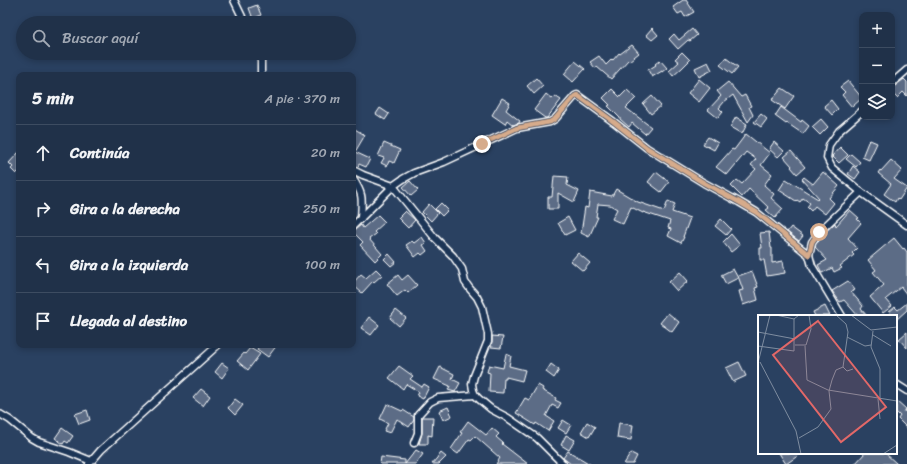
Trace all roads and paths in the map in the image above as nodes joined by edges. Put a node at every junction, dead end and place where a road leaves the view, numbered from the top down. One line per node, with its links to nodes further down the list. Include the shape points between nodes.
1 (234, 0): 2 (street)
2 (242, 16)
3 (261, 60): 5 (street)
4 (907, 70): 6 (street)
5 (261, 72)
6 (895, 80)
7 (859, 114): 11 (street, via 829,145 826,158 832,168)
8 (356, 172): 10 (street)
9 (356, 183): 12 (street, via 362,197)
10 (393, 186): 12 (street); 15 (street, via 414,173 517,128 550,122 577,95 647,148 756,212); 20 (street, via 434,238 453,256 462,269 465,282 482,307 488,340 472,384)
11 (861, 192): 14 (street); 15 (street, via 819,232 812,242)
12 (361, 218): 13 (street)
13 (356, 223)
14 (907, 224)
15 (809, 255): 16 (street, via 812,266)
16 (841, 315)
17 (215, 348): 23 (street, via 101,450)
18 (897, 385): 19 (street)
19 (907, 391)
20 (475, 395): 22 (street, via 438,398 430,402 418,415 418,434); 24 (street, via 491,409 537,438)
21 (0, 414): 23 (street, via 39,442 69,452)
22 (414, 443)
23 (90, 463)
24 (563, 464)

